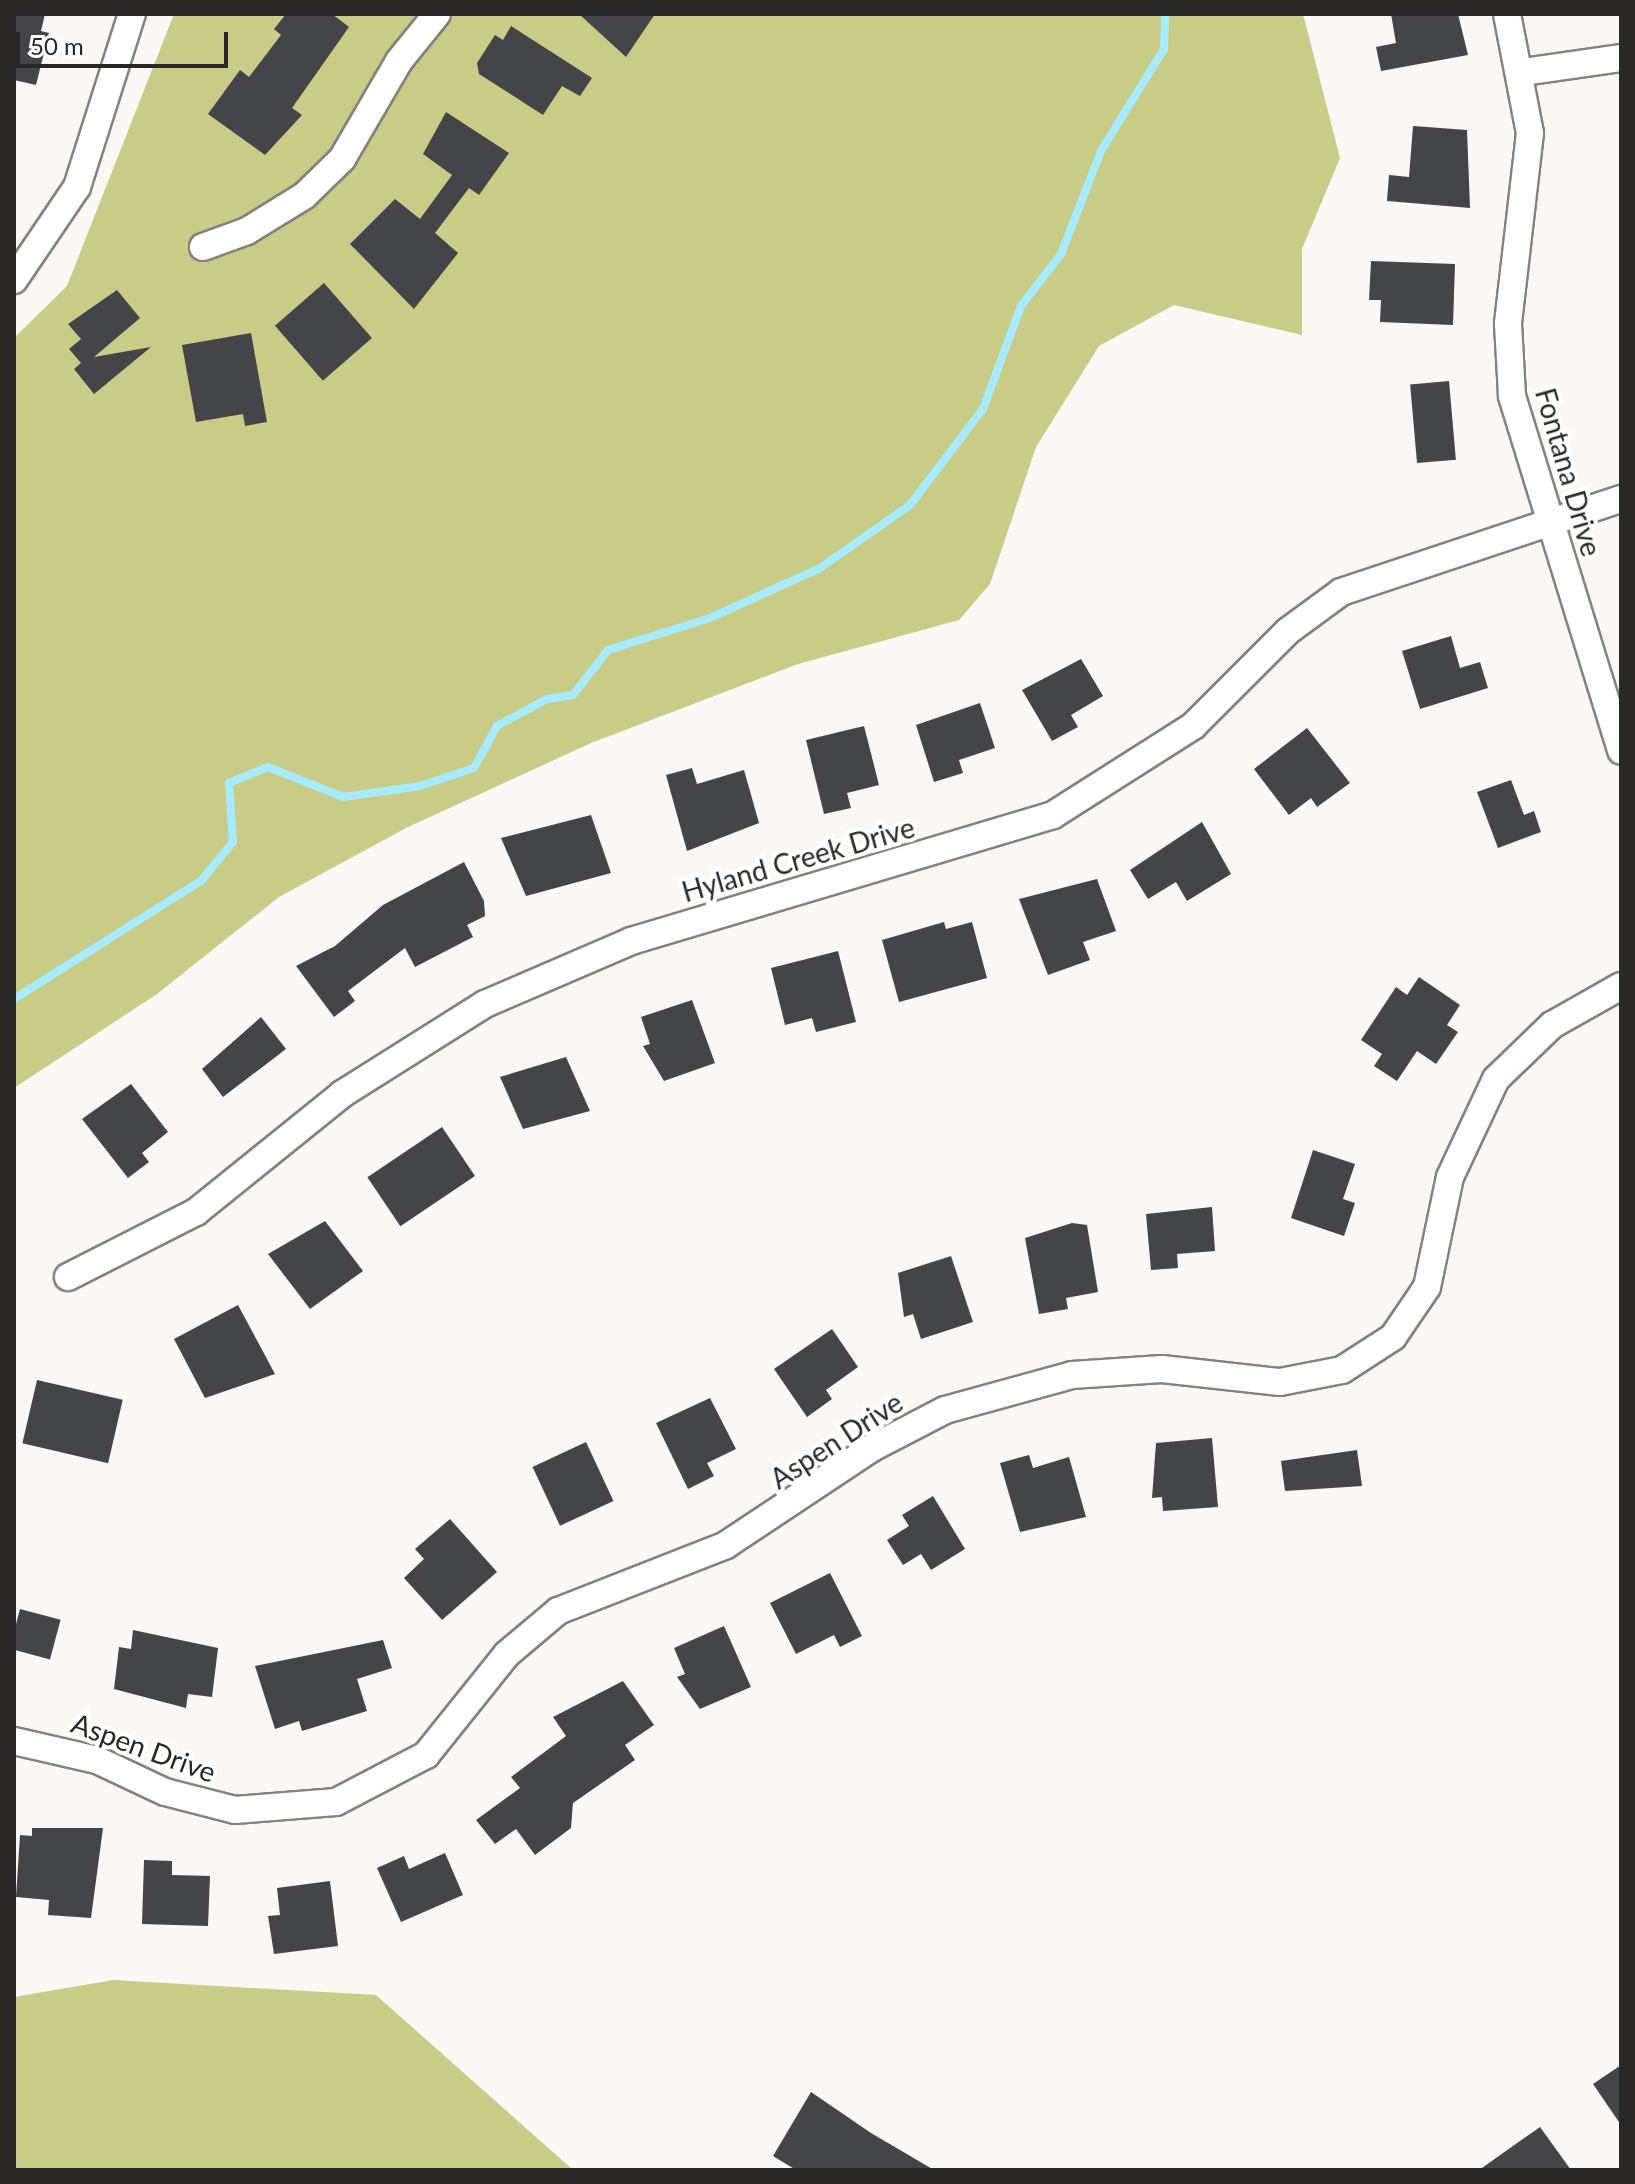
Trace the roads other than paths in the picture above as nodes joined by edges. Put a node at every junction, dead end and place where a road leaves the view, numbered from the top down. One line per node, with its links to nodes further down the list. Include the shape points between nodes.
1 (132, 14): 7 (street, via 77,187)
2 (437, 14): 6 (street, via 399,61 342,159 304,196 247,231)
3 (1507, 14): 5 (street, Fontana Drive)
4 (1621, 58): 5 (street)
5 (1523, 72): 9 (street, Fontana Drive, via 1529,170 1509,361)
6 (203, 247)
7 (14, 280)
8 (1621, 499): 9 (street, Hyland Creek Drive)
9 (1547, 520): 10 (street, Fontana Drive); 12 (street, Hyland Creek Drive, via 1341,592 1288,631 1193,726 1053,815 631,941 485,1004 342,1094 196,1212)
10 (1621, 751)
11 (1621, 986): 13 (street, Aspen Drive, via 1552,1025 1496,1079 1453,1165 1427,1287 1393,1337 1342,1370 1280,1382 1162,1369 1072,1375 945,1410 872,1448 737,1539 558,1611 507,1654 426,1755 336,1802 235,1810 165,1792 97,1760)
12 (68, 1277)
13 (14, 1741)

